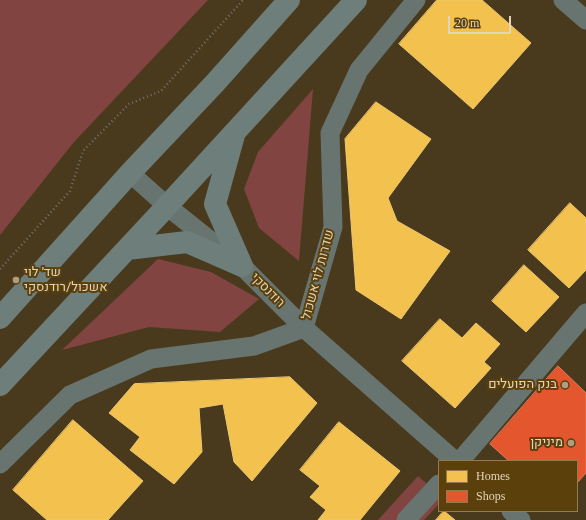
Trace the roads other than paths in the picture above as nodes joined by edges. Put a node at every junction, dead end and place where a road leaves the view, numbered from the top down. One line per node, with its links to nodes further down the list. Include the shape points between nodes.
1 (289, 0): 7 (street, via 216,83)
2 (356, 0): 6 (street)
3 (416, 0): 13 (street, שדרות לוי אשכול, via 359,70 330,134 333,227)
4 (563, 0): 5 (street)
5 (586, 20)
6 (235, 131): 8 (street); 10 (street, via 215,204)
7 (130, 173): 8 (street, רודנסקי); 12 (street)
8 (167, 206): 9 (street); 10 (street, רודנסקי)
9 (127, 249): 10 (street, via 187,242); 14 (street)
10 (242, 266): 13 (street, רודנסקי)
11 (586, 313): 16 (street)
12 (0, 318)
13 (304, 328): 15 (street, רודנסקי); 17 (street, שדרות לוי אשכול, via 254,346 151,359 70,395)
14 (0, 385)
15 (454, 460)
16 (461, 460)
17 (0, 464)
18 (438, 485): 20 (street)
19 (512, 512): 21 (street)
20 (406, 520)
21 (521, 520)

